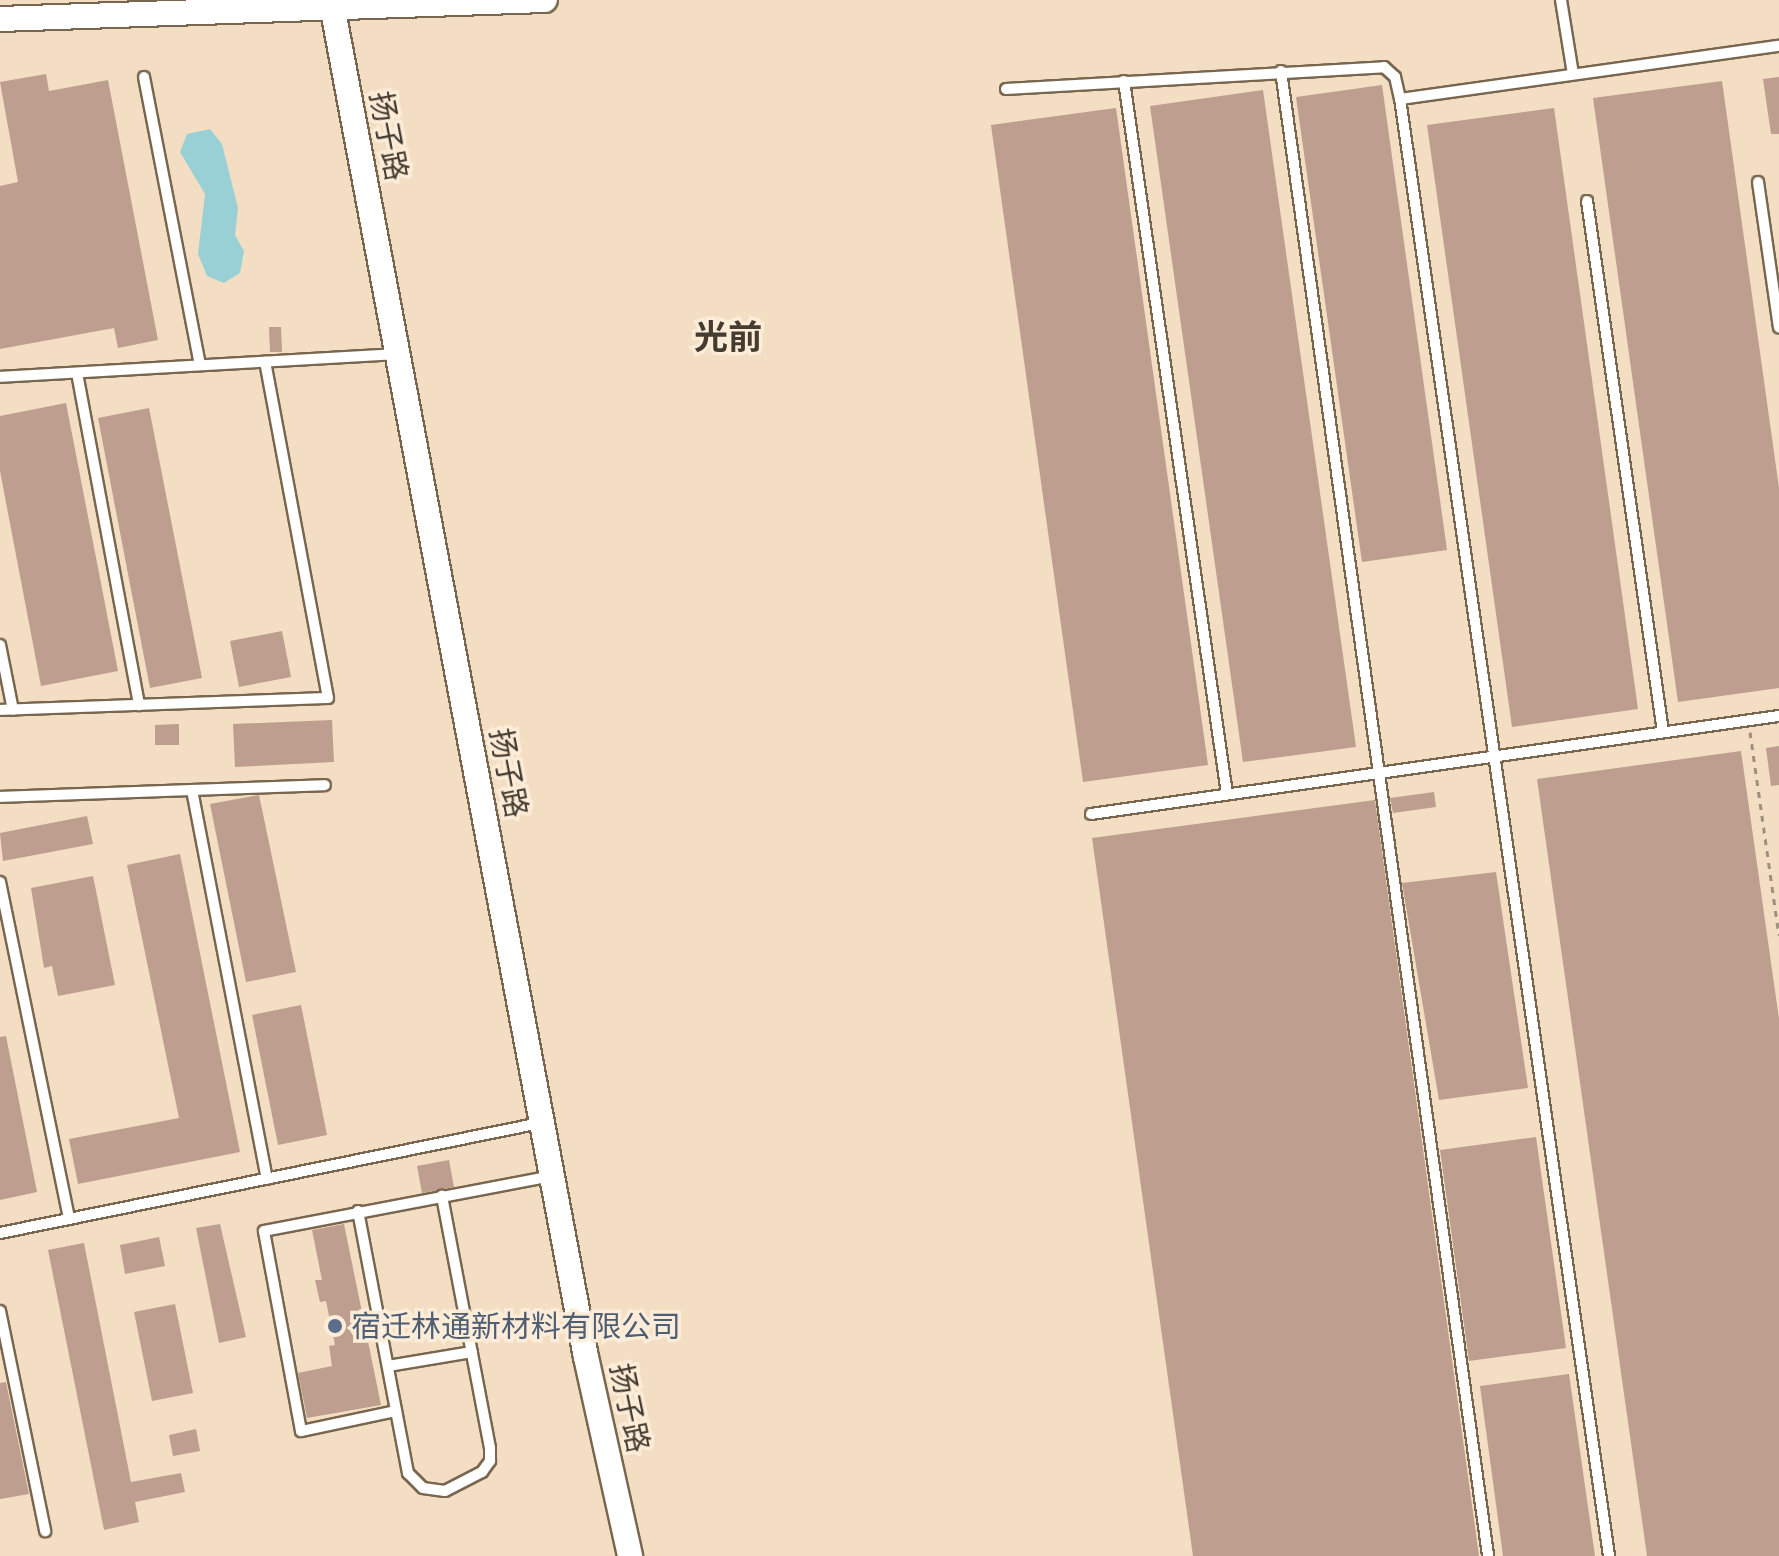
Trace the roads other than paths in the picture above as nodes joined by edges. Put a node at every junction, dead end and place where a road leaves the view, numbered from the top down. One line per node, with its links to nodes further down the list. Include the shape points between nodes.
1 (545, 0): 3 (street)
2 (1561, 0): 7 (lane)
3 (331, 4): 4 (street); 15 (street, 扬子路)
4 (0, 19)
5 (1779, 46): 7 (lane)
6 (1281, 71): 9 (lane); 11 (lane, via 1384,67 1395,77); 27 (lane)
7 (1573, 74): 11 (lane)
8 (144, 77): 17 (lane)
9 (1124, 81): 10 (lane); 30 (lane)
10 (1006, 89)
11 (1400, 99): 26 (lane)
12 (1758, 182): 14 (lane)
13 (1587, 201): 25 (lane)
14 (1779, 327)
15 (397, 354): 16 (lane); 34 (street, 扬子路)
16 (265, 362): 17 (lane); 21 (lane, via 328,698)
17 (200, 365): 18 (lane)
18 (77, 373): 19 (lane); 21 (lane)
19 (0, 377)
20 (0, 645): 23 (lane)
21 (139, 705): 23 (lane)
22 (0, 710): 23 (lane)
23 (13, 710)
24 (1779, 716): 25 (lane)
25 (1663, 732): 26 (lane)
26 (1495, 756): 27 (lane); 48 (lane)
27 (1379, 773): 30 (lane); 47 (lane)
28 (325, 785): 29 (lane)
29 (192, 790): 31 (lane); 36 (lane)
30 (1227, 794): 32 (lane)
31 (0, 797)
32 (1091, 814)
33 (0, 882): 39 (lane)
34 (542, 1123): 35 (street, 扬子路); 36 (lane)
35 (552, 1176): 37 (lane); 46 (street, 扬子路)
36 (267, 1179): 39 (lane)
37 (442, 1196): 38 (lane); 42 (lane)
38 (358, 1211): 43 (lane); 44 (lane, via 264,1231 301,1431)
39 (69, 1219): 40 (lane)
40 (0, 1233)
41 (0, 1311): 45 (lane)
42 (472, 1352): 43 (lane); 44 (lane, via 490,1448 490,1461 482,1472 445,1491 423,1488 408,1473)
43 (388, 1366): 44 (lane)
44 (396, 1411)
45 (45, 1531)
46 (630, 1556)
47 (1488, 1556)
48 (1609, 1556)

